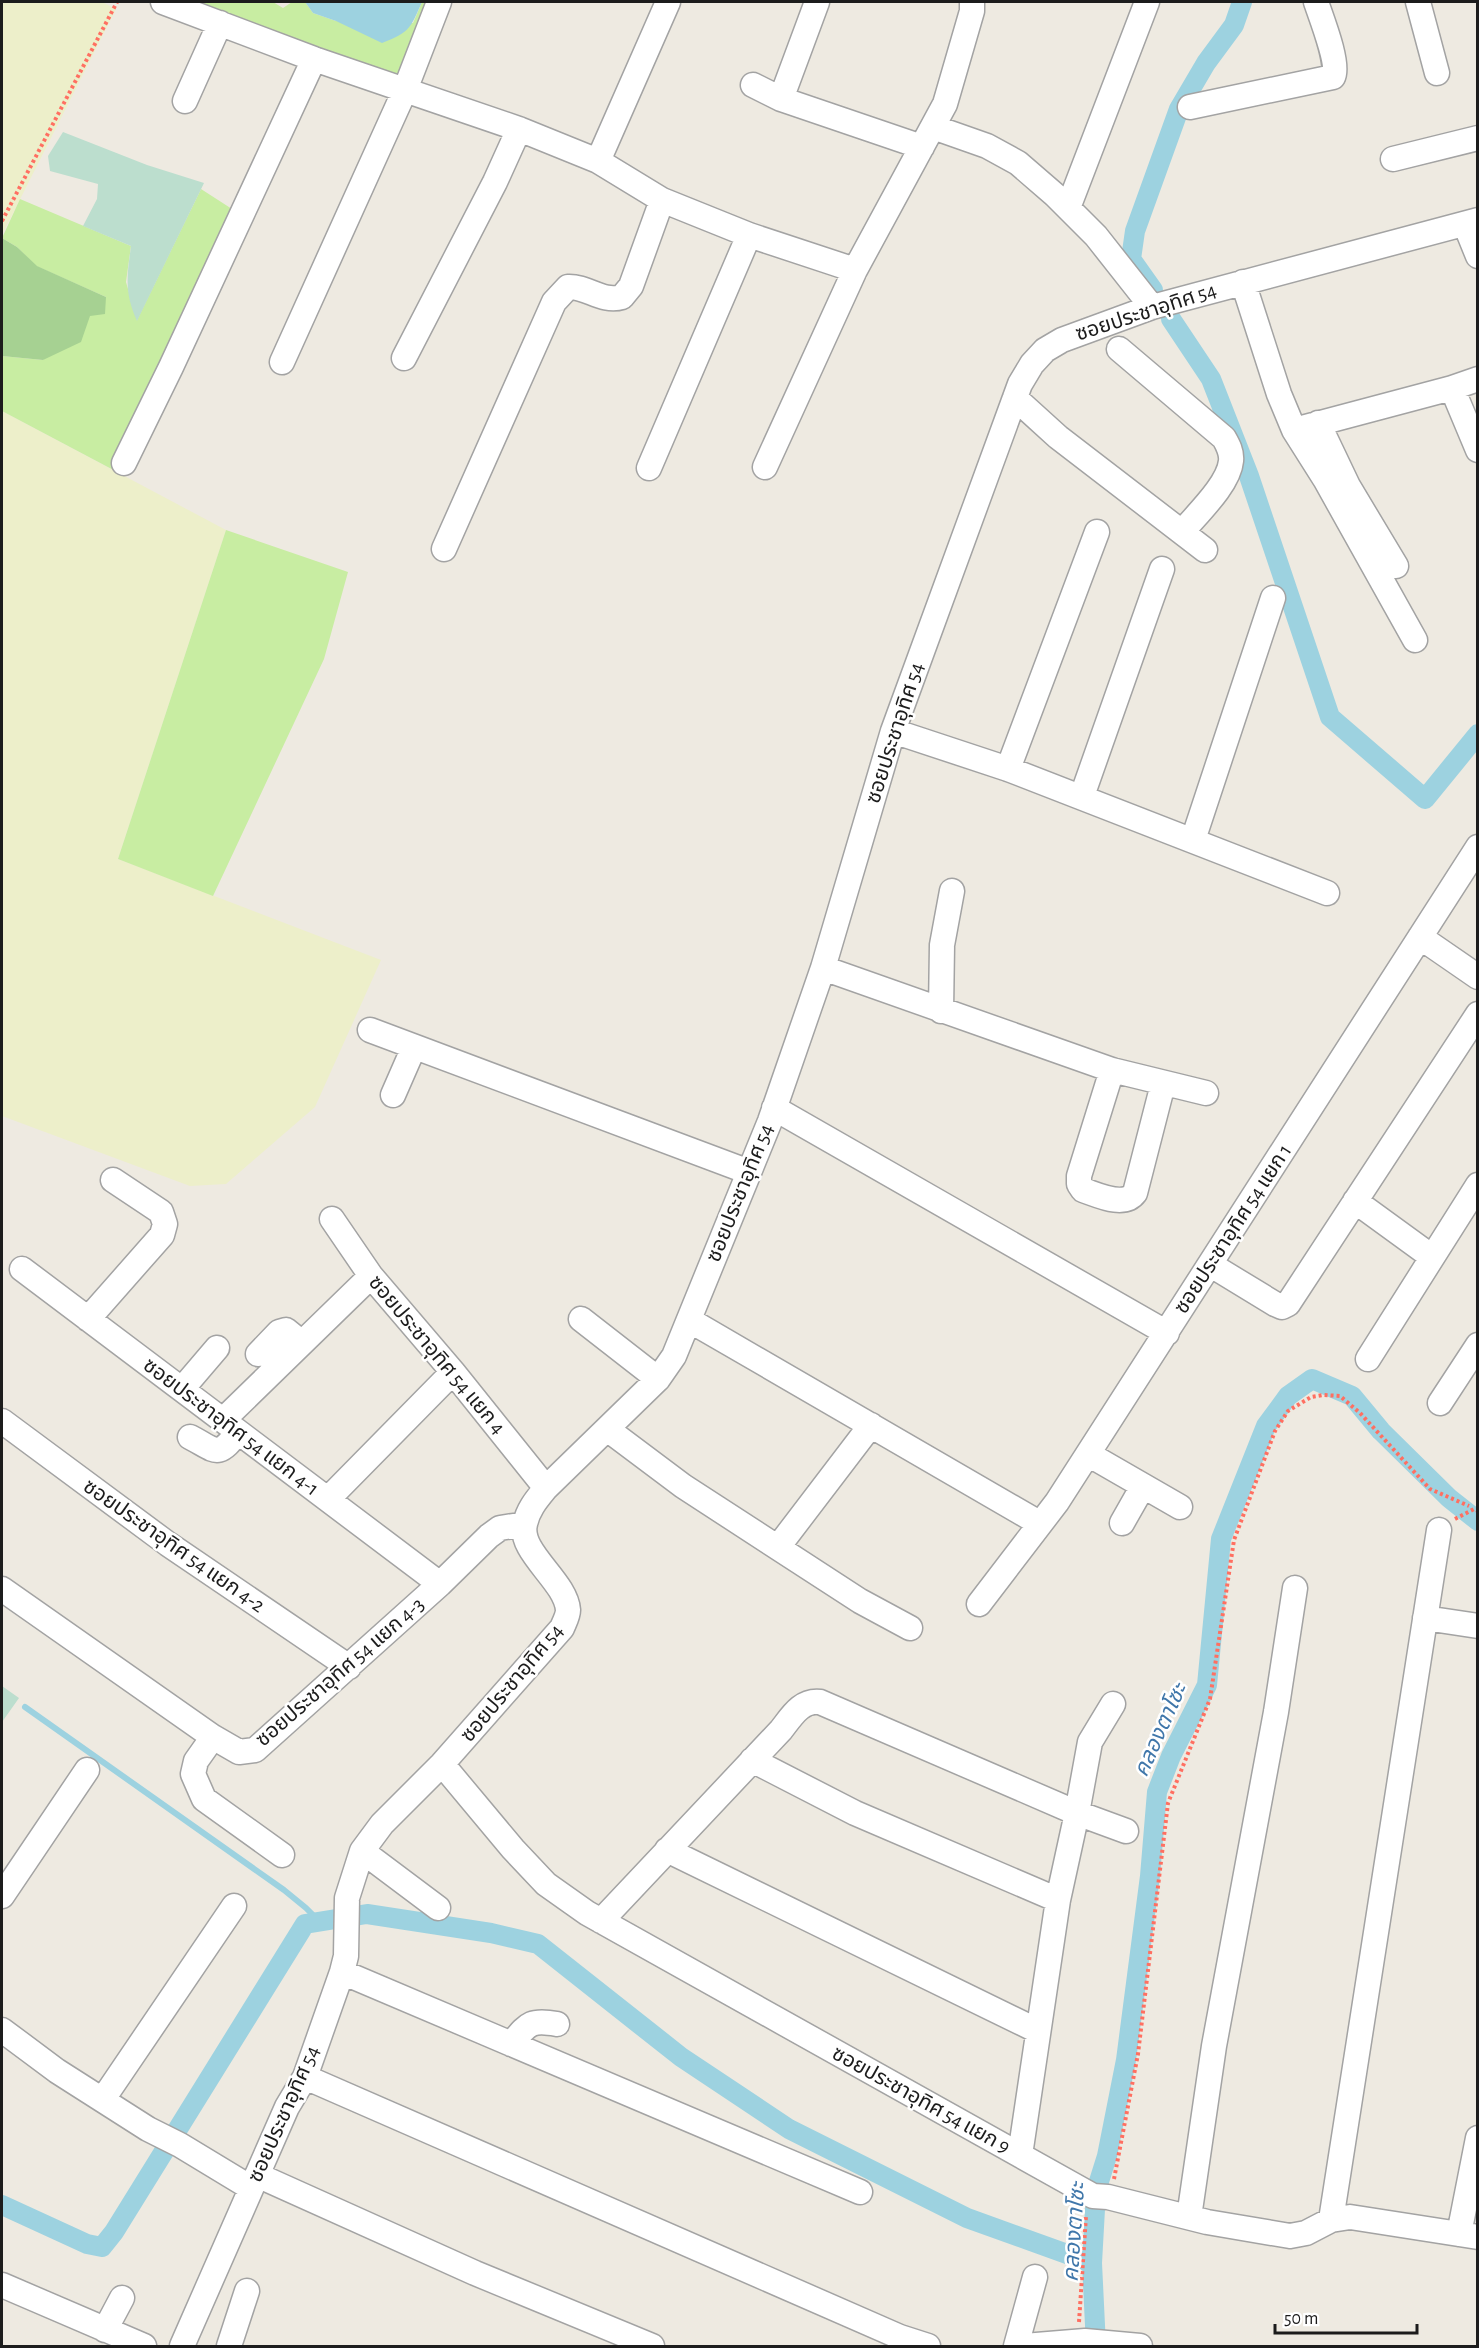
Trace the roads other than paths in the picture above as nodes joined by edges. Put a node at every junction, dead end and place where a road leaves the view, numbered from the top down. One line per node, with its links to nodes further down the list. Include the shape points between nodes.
1 (163, 2): 9 (street)
2 (439, 2): 13 (street)
3 (668, 2): 21 (street)
4 (817, 2): 14 (street)
5 (972, 2): 18 (street, via 945,104)
6 (1147, 2): 23 (street)
7 (1316, 2): 16 (street, via 1334,59 1333,77)
8 (1418, 2): 11 (street)
9 (220, 23): 10 (street); 15 (street)
10 (314, 59): 13 (street); 39 (street)
11 (1437, 73)
12 (753, 85): 14 (street)
13 (405, 90): 17 (street); 32 (street)
14 (781, 99): 18 (street)
15 (185, 101)
16 (1190, 107)
17 (519, 129): 21 (street); 31 (street)
18 (928, 137): 23 (street, via 987,146 1018,164); 27 (street)
19 (1478, 138): 20 (street)
20 (1393, 159)
21 (598, 161): 22 (street)
22 (662, 200): 25 (street); 44 (street, via 631,286 622,297 608,300 568,287 554,302)
23 (1068, 208): 29 (street, via 1096,236)
24 (1471, 222): 26 (street); 28 (street, ซอยประชาอุทิศ 54)
25 (749, 235): 27 (street); 41 (street)
26 (1478, 256)
27 (855, 270): 40 (street)
28 (1243, 282): 29 (street, ซอยประชาอุทิศ 54); 37 (street)
29 (1152, 307): 35 (street, ซอยประชาอุทิศ 54, via 1045,350 1032,364)
30 (1119, 349): 43 (street, via 1228,445 1231,461 1227,473)
31 (404, 358)
32 (282, 362)
33 (1478, 379): 34 (street)
34 (1452, 388): 36 (street); 38 (street)
35 (1015, 398): 43 (street); 50 (street, ซอยประชาอุทิศ 54)
36 (1318, 423): 37 (street); 46 (street, via 1348,486)
37 (1294, 430): 49 (street)
38 (1478, 450)
39 (124, 463)
40 (765, 467)
41 (649, 468)
42 (1097, 532): 51 (street)
43 (1182, 532): 45 (street)
44 (444, 549)
45 (1205, 550)
46 (1396, 566)
47 (1162, 569): 52 (street)
48 (1273, 598): 53 (street)
49 (1415, 640)
50 (893, 731): 51 (street); 58 (street, ซอยประชาอุทิศ 54)
51 (1008, 769): 52 (street)
52 (1082, 796): 53 (street)
53 (1192, 840): 56 (street)
54 (1477, 847): 57 (street, ซอยประชาอุทิศ 54 แยก 1)
55 (952, 891): 60 (street, via 944,922)
56 (1327, 893)
57 (1420, 937): 59 (street); 75 (street, ซอยประชาอุทิศ 54 แยก 1)
58 (823, 968): 60 (street); 68 (street, ซอยประชาอุทิศ 54)
59 (1478, 977)
60 (940, 1011): 64 (street)
61 (1478, 1014): 72 (street)
62 (369, 1030): 63 (street)
63 (414, 1047): 67 (street); 69 (street)
64 (1112, 1070): 65 (street); 65 (street, via 1079,1176 1083,1191 1121,1201 1135,1193)
65 (1162, 1084): 66 (street)
66 (1206, 1093)
67 (393, 1095)
68 (774, 1108): 69 (street, ซอยประชาอุทิศ 54); 81 (street)
69 (749, 1172): 80 (street, ซอยประชาอุทิศ 54)
70 (113, 1180): 78 (street, via 161,1212 165,1224 162,1234)
71 (1478, 1185): 74 (street)
72 (1355, 1201): 74 (street); 75 (street, via 1288,1304 1282,1307)
73 (332, 1219): 77 (street, ซอยประชาอุทิศ 54 แยก 4)
74 (1432, 1257): 86 (street)
75 (1211, 1265): 81 (street, ซอยประชาอุทิศ 54 แยก 1)
76 (22, 1269): 78 (street, ซอยประชาอุทิศ 54 แยก 4-1)
77 (371, 1276): 82 (street); 87 (street, ซอยประชาอุทิศ 54 แยก 4)
78 (88, 1319): 89 (street, ซอยประชาอุทิศ 54 แยก 4-1)
79 (581, 1319): 88 (street)
80 (689, 1320): 88 (street, ซอยประชาอุทิศ 54, via 674,1356); 92 (street)
81 (1167, 1333): 96 (street, ซอยประชาอุทิศ 54 แยก 1)
82 (302, 1342): 85 (street, via 286,1330 279,1332); 93 (street)
83 (1478, 1345): 90 (street)
84 (216, 1348): 89 (street)
85 (258, 1354)
86 (1368, 1359)
87 (453, 1372): 98 (street, ซอยประชาอุทิศ 54 แยก 4); 99 (street)
88 (658, 1379): 94 (street, ซอยประชาอุทิศ 54)
89 (182, 1389): 93 (street, ซอยประชาอุทิศ 54 แยก 4-1)
90 (1440, 1403)
91 (2, 1421): 113 (street, ซอยประชาอุทิศ 54 แยก 4-2, via 168,1544)
92 (870, 1425): 101 (street); 105 (street)
93 (230, 1426): 95 (street, via 225,1449 215,1450); 99 (street, ซอยประชาอุทิศ 54 แยก 4-1)
94 (607, 1429): 98 (street, ซอยประชาอุทิศ 54); 105 (street, via 683,1486)
95 (190, 1437)
96 (1088, 1454): 97 (street); 101 (street, ซอยประชาอุทิศ 54 แยก 1)
97 (1143, 1486): 100 (street); 102 (street)
98 (546, 1488): 103 (street, ซอยประชาอุทิศ 54, via 531,1507)
99 (328, 1499): 106 (street, ซอยประชาอุทิศ 54 แยก 4-1)
100 (1180, 1507)
101 (1039, 1523): 109 (street, ซอยประชาอุทิศ 54 แยก 1)
102 (1122, 1523)
103 (524, 1527): 106 (street, ซอยประชาอุทิศ 54 แยก 4-3, via 500,1528); 117 (street, ซอยประชาอุทิศ 54, via 528,1544 565,1598 568,1612 562,1628)
104 (1439, 1530): 110 (street)
105 (778, 1547): 112 (street, via 860,1601)
106 (440, 1584): 113 (street, ซอยประชาอุทิศ 54 แยก 4-3)
107 (1295, 1588): 140 (street, via 1214,2046)
108 (2, 1589): 115 (street, ซอยประชาอุทิศ 54 แยก 4-3)
109 (979, 1604)
110 (1425, 1618): 111 (street); 141 (street)
111 (1478, 1626)
112 (910, 1628)
113 (349, 1667): 115 (street, ซอยประชาอุทิศ 54 แยก 4-3, via 255,1750 239,1752)
114 (1113, 1704): 119 (street, via 1090,1742)
115 (213, 1737): 123 (street, via 196,1761 196,1786 204,1799)
116 (752, 1760): 119 (street, via 798,1708 810,1701 820,1702); 121 (street); 125 (street, via 855,1813)
117 (442, 1764): 122 (street, ซอยประชาอุทิศ 54, via 382,1824); 128 (street, ซอยประชาอุทิศ 54 แยก 9, via 546,1884)
118 (87, 1770): 124 (street)
119 (1077, 1814): 120 (street); 125 (street)
120 (1126, 1831)
121 (667, 1850): 128 (street); 132 (street)
122 (362, 1851): 127 (street); 129 (street, ซอยประชาอุทิศ 54, via 347,1898)
123 (282, 1855)
124 (2, 1896)
125 (1058, 1900): 132 (street)
126 (234, 1906): 135 (street)
127 (438, 1908)
128 (601, 1921): 137 (street, ซอยประชาอุทิศ 54 แยก 9)
129 (342, 1972): 133 (street); 134 (street, ซอยประชาอุทิศ 54)
130 (557, 2024): 133 (street, via 533,2022)
131 (2, 2030): 135 (street)
132 (1038, 2031): 137 (street)
133 (511, 2044): 139 (street)
134 (305, 2077): 138 (street, ซอยประชาอุทิศ 54); 148 (street)
135 (103, 2099): 138 (street, via 148,2129)
136 (1478, 2138): 142 (street)
137 (1020, 2156): 140 (street, ซอยประชาอุทิศ 54 แยก 9, via 1100,2196)
138 (254, 2181): 150 (street, ซอยประชาอุทิศ 54); 152 (street)
139 (860, 2192)
140 (1189, 2217): 141 (street, ซอยประชาอุทิศ 54 แยก 9, via 1290,2236 1306,2234)
141 (1331, 2220): 142 (street, ซอยประชาอุทิศ 54 แยก 9, via 1350,2217)
142 (1468, 2236)
143 (1035, 2277): 154 (street)
144 (2, 2285): 147 (street)
145 (247, 2291): 151 (street)
146 (122, 2298): 147 (street)
147 (105, 2330): 149 (street)
148 (898, 2342): 153 (street)
149 (144, 2346)
150 (182, 2346)
151 (229, 2346)
152 (652, 2346)
153 (928, 2346)
154 (1016, 2346)
155 (1024, 2346): 156 (street, via 1090,2342)
156 (1140, 2346)

